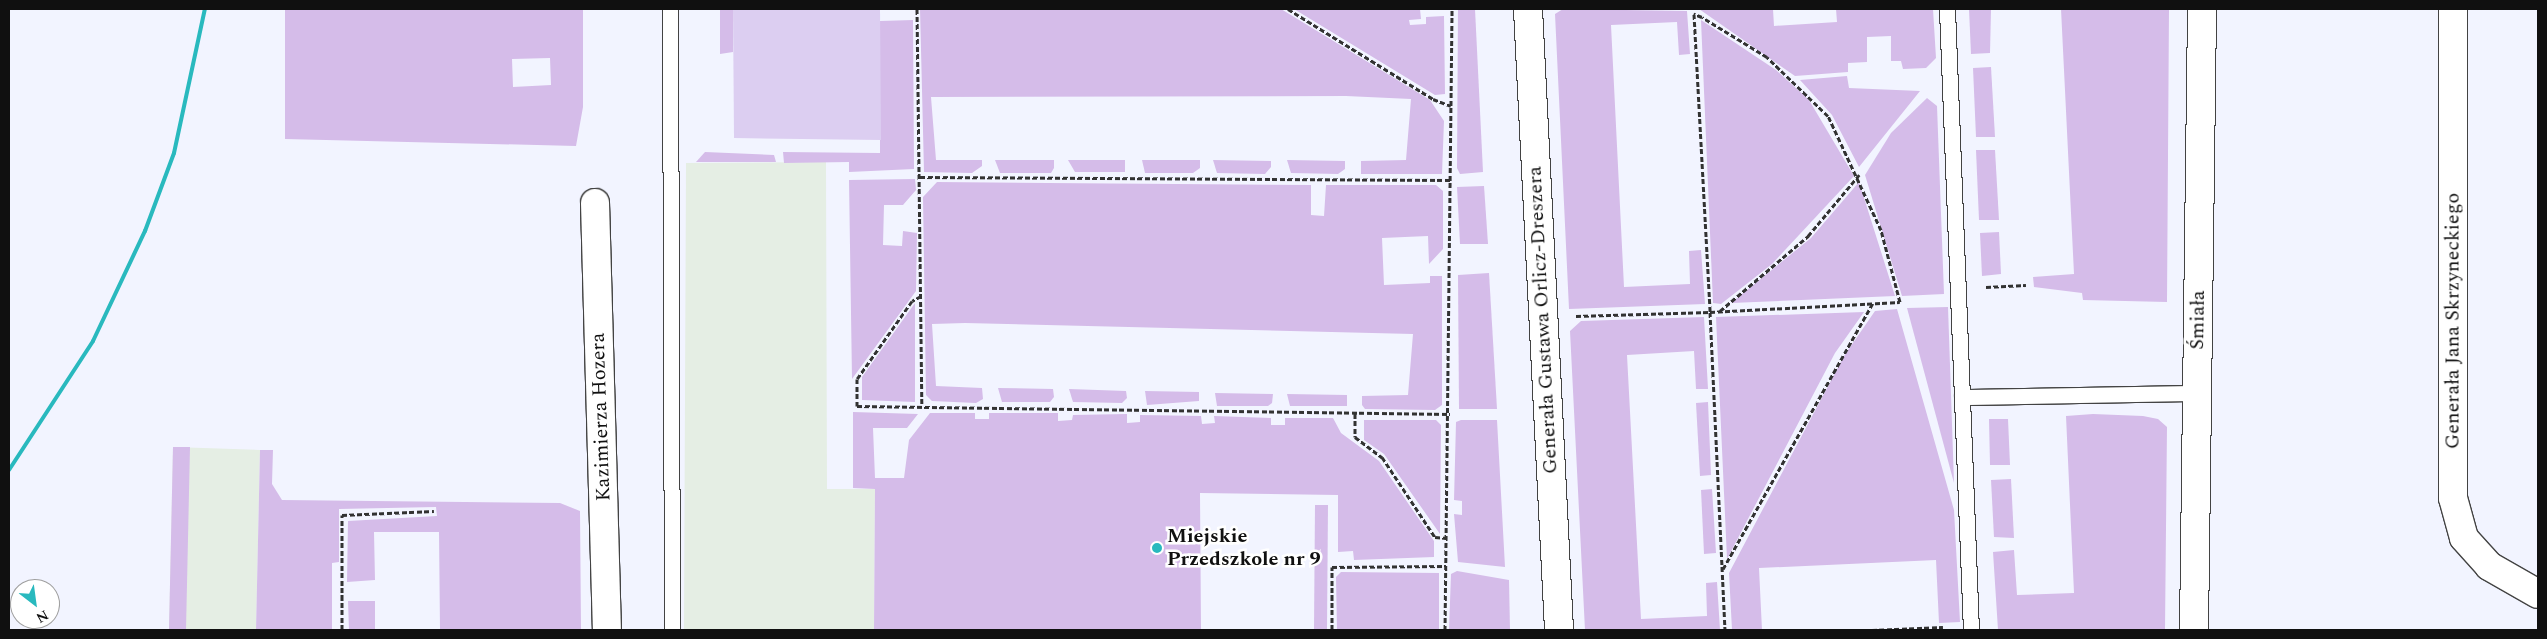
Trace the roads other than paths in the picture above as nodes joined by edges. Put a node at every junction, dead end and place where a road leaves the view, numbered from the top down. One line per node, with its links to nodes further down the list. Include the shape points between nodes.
1 (670, 9): 12 (lane)
2 (1528, 9): 13 (street, Generała Gustawa Orlicz-Dreszera)
3 (1947, 9): 8 (lane)
4 (2202, 9): 7 (street, Śmiała)
5 (2453, 9): 9 (street, Generała Jana Skrzyneckiego, via 2453,498 2464,538 2489,566)
6 (595, 203): 11 (street, Kazimierza Hozera)
7 (2197, 393): 8 (lane); 14 (street, Śmiała)
8 (1962, 397): 10 (lane)
9 (2538, 594)
10 (1971, 628)
11 (607, 630)
12 (672, 630)
13 (1559, 630)
14 (2194, 630)

